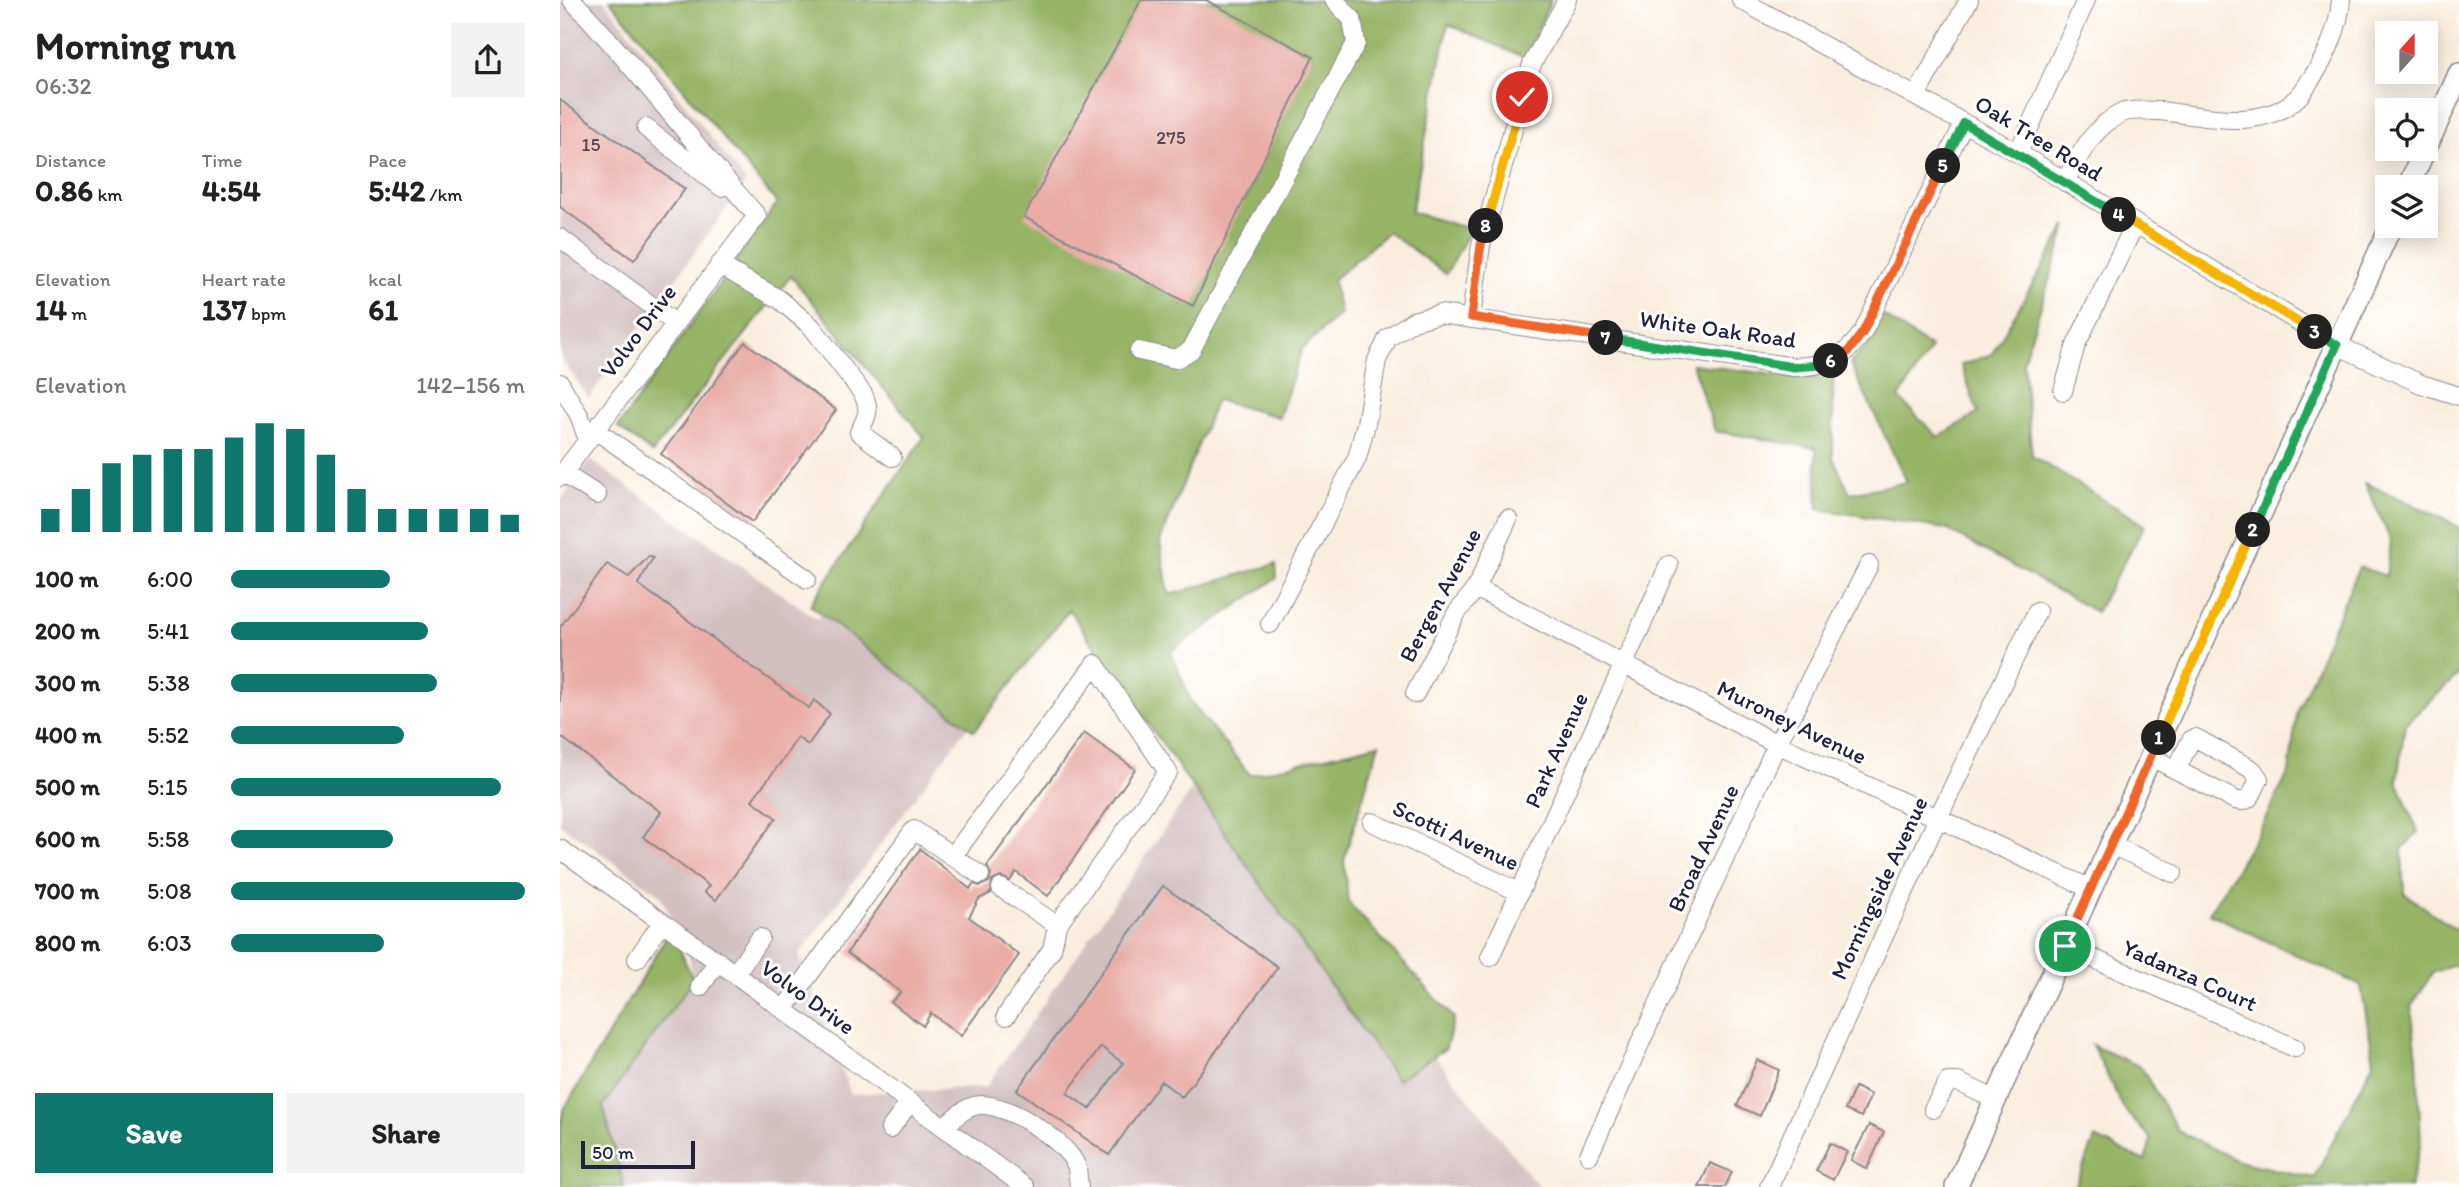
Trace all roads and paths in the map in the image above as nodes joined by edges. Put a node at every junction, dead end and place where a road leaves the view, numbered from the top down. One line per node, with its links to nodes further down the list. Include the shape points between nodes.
1 (572, 0): 15 (street)
2 (1334, 0): 23 (street, via 1352,19 1356,43 1191,349 1176,359)
3 (1567, 0): 20 (street, via 1532,64 1522,97 1481,245)
4 (1741, 0): 9 (street, Oak Tree Road)
5 (1969, 0): 9 (street)
6 (2086, 0): 13 (street)
7 (2341, 0): 14 (street, via 2339,20 2316,71 2290,103 2250,120 2124,112 2098,128)
8 (2459, 74): 10 (main road)
9 (1916, 96): 11 (street, Oak Tree Road)
10 (2438, 120)
11 (1964, 123): 13 (street, Oak Tree Road); 20 (street, White Oak Road, via 1863,332 1848,352 1822,365 1794,367)
12 (646, 128): 15 (street)
13 (2018, 153): 14 (street, Oak Tree Road)
14 (2065, 182): 16 (street, Oak Tree Road)
15 (757, 216): 19 (street, Volvo Drive)
16 (2135, 224): 22 (street, Oak Tree Road); 25 (street, via 2076,345)
17 (560, 238): 21 (street)
18 (2385, 238): 22 (main road)
19 (719, 265): 21 (street, Volvo Drive); 30 (street, via 779,299 812,327 869,406 859,432)
20 (1471, 317): 39 (street, White Oak Road, via 1440,314 1413,321 1388,338 1377,360 1357,458)
21 (675, 323): 29 (street, Volvo Drive)
22 (2337, 345): 26 (street, Oak Tree Road, via 2421,384); 43 (main road)
23 (1139, 351)
24 (560, 383): 28 (street)
25 (2063, 391)
26 (2459, 396)
27 (560, 407): 28 (street)
28 (580, 417): 29 (street)
29 (591, 433): 31 (street, Volvo Drive); 36 (street)
30 (892, 457)
31 (562, 475): 32 (street)
32 (597, 495)
33 (1508, 519): 37 (street, Bergen Avenue)
34 (1669, 565): 40 (street, Park Avenue)
35 (1869, 565): 42 (street, Broad Avenue)
36 (807, 579)
37 (1476, 588): 40 (street, Muroney Avenue); 41 (street, Bergen Avenue, via 1456,614)
38 (2036, 611): 45 (street, Morningside Avenue)
39 (1270, 624)
40 (1622, 664): 42 (street, Muroney Avenue); 54 (street, Park Avenue)
41 (1415, 694)
42 (1777, 744): 45 (street, Muroney Avenue); 72 (street, Broad Avenue)
43 (2151, 757): 44 (street); 47 (main road)
44 (2176, 769): 44 (street, via 2243,803 2259,779 2253,770 2196,738)
45 (1938, 818): 53 (street, Muroney Avenue); 75 (street, Morningside Avenue)
46 (1372, 822): 54 (street, Scotti Avenue)
47 (2111, 845): 50 (street); 53 (main road)
48 (560, 849): 55 (street, Volvo Drive)
49 (952, 858): 51 (street); 56 (street, via 1095,664 1168,772); 64 (street, via 914,830)
50 (2173, 873)
51 (980, 875)
52 (1000, 888): 56 (street)
53 (2091, 889): 58 (main road)
54 (1519, 892): 59 (street, Park Avenue)
55 (662, 922): 60 (street); 61 (street, Volvo Drive)
56 (1057, 925): 65 (street, via 1052,948)
57 (760, 938): 62 (street)
58 (2065, 946): 66 (street, Yadanza Court); 67 (main road)
59 (1490, 957)
60 (637, 959)
61 (718, 961): 62 (street, Volvo Drive); 63 (street)
62 (735, 974): 64 (street, Volvo Drive)
63 (700, 987)
64 (784, 1009): 68 (street, Volvo Drive)
65 (1006, 1016)
66 (2295, 1048)
67 (1996, 1100): 69 (street, via 1958,1082 1948,1082); 76 (main road)
68 (910, 1102): 70 (street, Volvo Drive); 71 (street)
69 (1933, 1109)
70 (943, 1127): 73 (street, Volvo Drive); 74 (street, via 969,1108 999,1108 1055,1138 1076,1165)
71 (890, 1129)
72 (1589, 1155)
73 (1013, 1184)
74 (1079, 1187)
75 (1769, 1187)
76 (1956, 1187)

